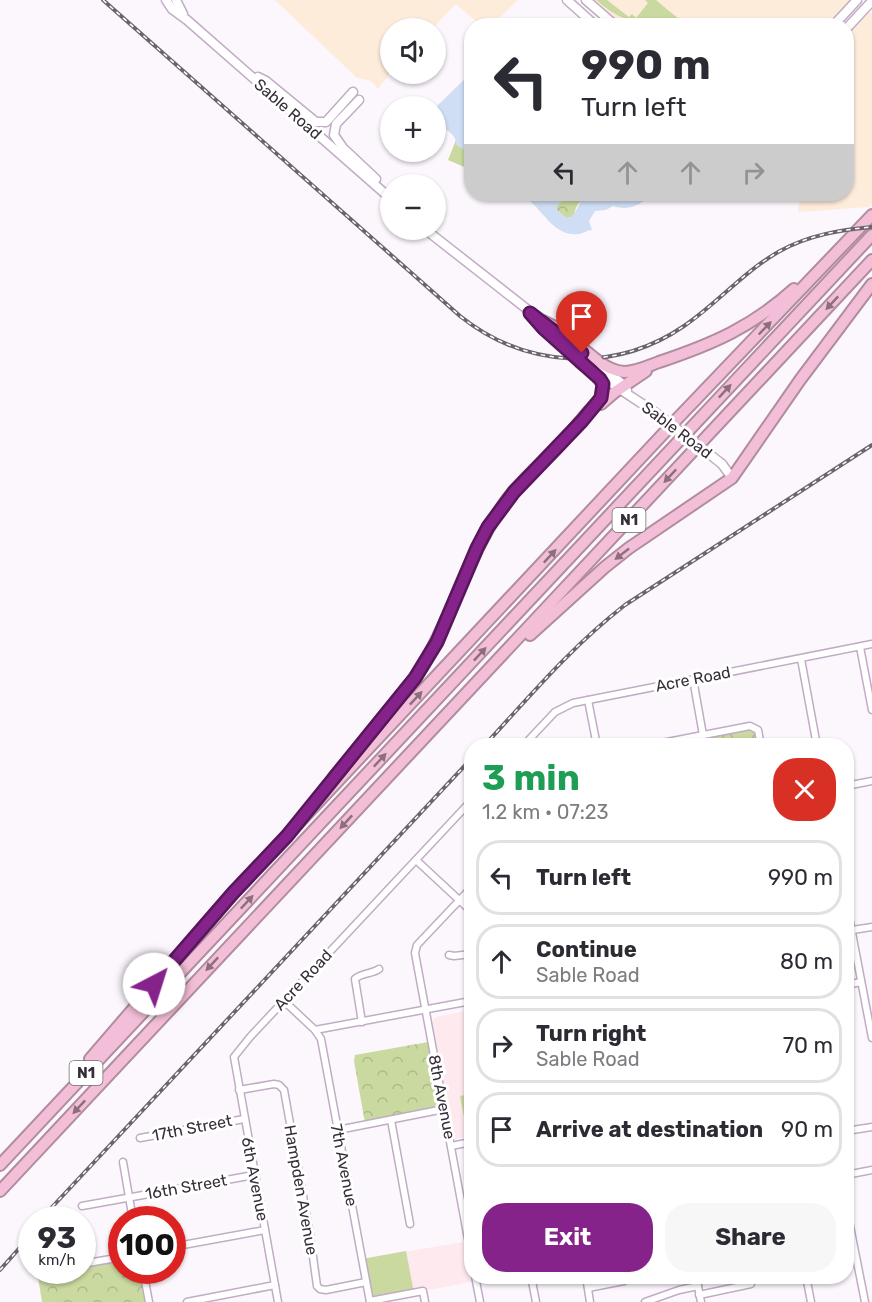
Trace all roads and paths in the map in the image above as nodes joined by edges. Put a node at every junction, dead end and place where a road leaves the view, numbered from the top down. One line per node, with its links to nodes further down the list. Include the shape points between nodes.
1 (166, 0): 10 (main road, Sable Road)
2 (176, 0): 10 (main road, Sable Road)
3 (567, 0): 7 (main road)
4 (586, 0): 8 (main road)
5 (857, 0): 9 (main road)
6 (872, 1): 11 (main road)
7 (587, 18)
8 (606, 18)
9 (840, 18)
10 (187, 20): 12 (main road, Sable Road)
11 (854, 20)
12 (244, 70): 13 (main road, via 266,81 316,122 326,122); 16 (main road, Sable Road)
13 (354, 92)
14 (359, 100): 15 (main road, via 336,124 334,135)
15 (380, 188)
16 (380, 189)
17 (872, 215): 20 (highway)
18 (872, 235): 75 (highway, N1, one-way to 18)
19 (439, 240): 23 (main road, Sable Road)
20 (839, 249): 25 (highway, via 754,321); 47 (highway, one-way to 20)
21 (872, 260): 43 (highway, N1, one-way to 43)
22 (872, 284): 29 (highway)
23 (530, 313): 24 (main road, Sable Road); 26 (main road, Sable Road, via 544,329)
24 (543, 321): 26 (highway, via 555,327)
25 (679, 355): 26 (highway, via 627,372); 27 (highway)
26 (582, 357): 27 (main road, Sable Road); 28 (highway, via 603,384 603,392)
27 (624, 389): 28 (highway); 29 (main road, Sable Road, bridge)
28 (582, 421): 47 (highway, via 514,492 488,527 437,642 415,678)
29 (734, 474): 43 (highway, one-way to 43, via 604,567)
30 (872, 644): 31 (street, Acre Road)
31 (860, 647): 32 (street, Acre Road); 35 (street)
32 (801, 658): 33 (street, Acre Road); 42 (street)
33 (693, 679): 34 (street, Acre Road); 37 (street)
34 (588, 700): 38 (street, Acre Road, via 561,708); 39 (street)
35 (871, 700): 36 (street)
36 (872, 710)
37 (703, 735): 40 (street); 41 (street, via 753,727)
38 (534, 738)
39 (595, 738)
40 (688, 738)
41 (760, 738)
42 (816, 738)
43 (386, 779): 83 (highway, N1, one-way to 83)
44 (872, 781): 45 (street)
45 (854, 784)
46 (464, 809): 48 (street, Acre Road)
47 (287, 836): 75 (highway, via 182,951)
48 (417, 860): 50 (street); 60 (street, Acre Road)
49 (464, 896): 50 (street)
50 (460, 900): 51 (street); 62 (street, 8th Avenue, via 415,950)
51 (464, 904)
52 (872, 927): 53 (street)
53 (854, 930)
54 (854, 952): 58 (street)
55 (449, 955): 56 (street)
56 (464, 955)
57 (379, 969): 63 (street, via 356,979)
58 (861, 982): 59 (street); 65 (street)
59 (854, 983)
60 (284, 1001): 64 (street); 66 (street, Acre Road)
61 (464, 1002): 62 (street)
62 (425, 1010): 63 (street); 68 (street, 8th Avenue)
63 (362, 1022): 64 (street)
64 (315, 1030): 72 (street, 7th Avenue, via 321,1039)
65 (872, 1038)
66 (235, 1055): 67 (street, 6th Avenue)
67 (239, 1090): 69 (street, 6th Avenue); 92 (street, Hampden Avenue, via 274,1084 284,1090 317,1286 326,1290)
68 (444, 1110): 70 (street); 77 (street, 8th Avenue)
69 (244, 1119): 74 (street, 17th Street); 82 (street, 6th Avenue)
70 (391, 1120): 72 (street); 88 (street)
71 (872, 1127): 73 (street)
72 (338, 1130): 92 (street, 7th Avenue)
73 (854, 1130)
74 (140, 1138)
75 (23, 1140): 79 (highway, N1)
76 (464, 1143): 77 (street)
77 (451, 1146): 87 (street, 8th Avenue)
78 (123, 1162): 84 (street)
79 (0, 1165)
80 (872, 1170): 81 (street)
81 (854, 1173)
82 (254, 1174): 84 (street, 16th Street); 89 (street, 6th Avenue)
83 (0, 1191)
84 (129, 1198): 85 (street, 16th Street); 86 (street)
85 (82, 1206)
86 (130, 1206)
87 (464, 1217)
88 (410, 1224)
89 (265, 1230): 90 (street); 100 (street, 6th Avenue)
90 (186, 1244)
91 (854, 1246): 114 (street)
92 (366, 1282): 107 (street, 7th Avenue)
93 (146, 1284): 104 (street)
94 (477, 1284): 109 (street)
95 (533, 1284): 110 (street)
96 (587, 1284): 102 (street)
97 (609, 1284): 102 (street)
98 (751, 1284): 103 (street)
99 (808, 1284): 113 (street)
100 (275, 1285): 105 (street); 106 (street, 6th Avenue)
101 (698, 1286): 103 (street); 112 (street)
102 (588, 1288): 111 (street)
103 (700, 1298)
104 (149, 1302)
105 (187, 1302)
106 (278, 1302)
107 (370, 1302): 108 (street, via 423,1291)
108 (425, 1302)
109 (480, 1302)
110 (536, 1302)
111 (590, 1302)
112 (645, 1302)
113 (811, 1302)
114 (865, 1302)

